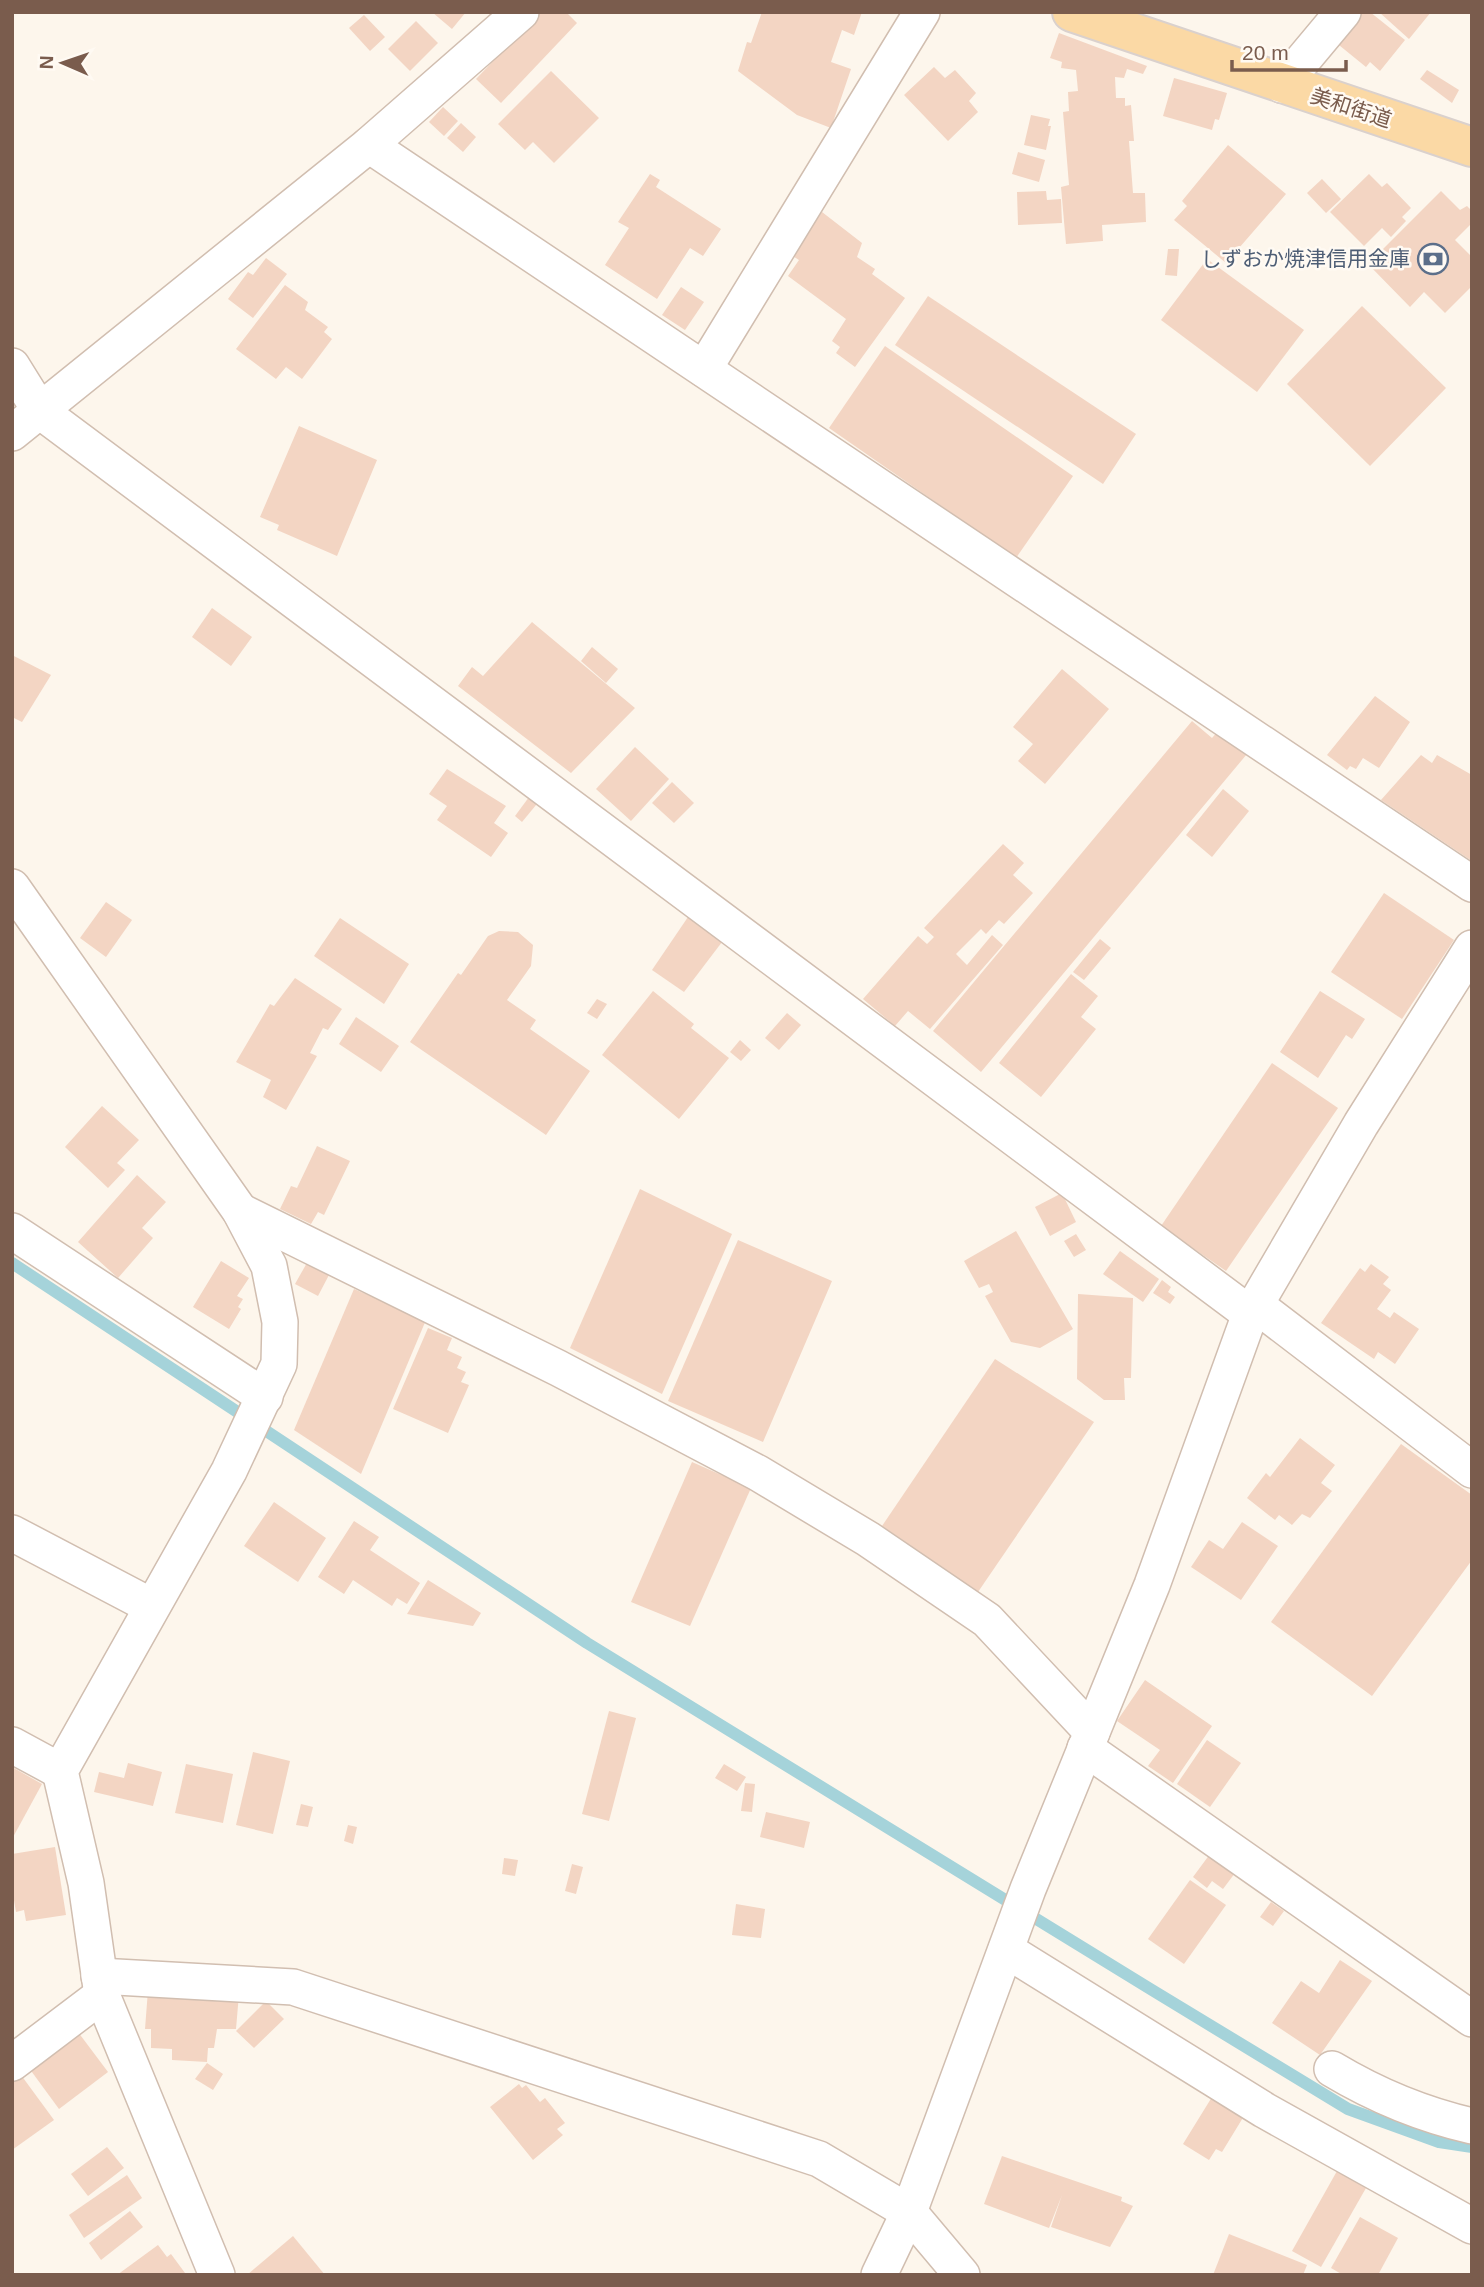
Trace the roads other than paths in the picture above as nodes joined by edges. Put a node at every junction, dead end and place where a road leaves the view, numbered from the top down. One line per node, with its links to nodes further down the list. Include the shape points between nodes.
1 (521, 12): 6 (street)
2 (922, 12): 9 (street)
3 (1072, 12): 5 (main road, 美和街道)
4 (1343, 12): 5 (street)
5 (1282, 85): 7 (main road, 美和街道)
6 (369, 145): 9 (street); 10 (street)
7 (1472, 147)
8 (12, 366): 10 (street)
9 (704, 369): 12 (street)
10 (40, 411): 11 (street); 18 (street)
11 (12, 433)
12 (1472, 884)
13 (12, 887): 16 (street)
14 (1472, 948): 15 (street)
15 (1462, 985): 18 (street, via 1361,1124)
16 (240, 1211): 19 (street, via 269,1266 280,1322 279,1364); 23 (street, via 558,1368 758,1473 857,1533 987,1620)
17 (12, 1231): 19 (street)
18 (1253, 1309): 20 (street); 23 (street, via 1152,1585)
19 (265, 1397): 22 (street, via 229,1471)
20 (1472, 1470)
21 (12, 1533): 22 (street)
22 (152, 1606): 25 (street)
23 (1088, 1740): 26 (street); 28 (street)
24 (12, 1745): 25 (street)
25 (60, 1771): 27 (street, via 86,1883)
26 (1008, 1942): 32 (street); 33 (street, via 1264,2110)
27 (101, 1985): 29 (street); 32 (street, via 293,1987 819,2159); 34 (street)
28 (1472, 2020)
29 (12, 2063)
30 (1332, 2069): 31 (street, via 1373,2094 1414,2111)
31 (1472, 2126)
32 (909, 2212): 35 (street); 36 (street)
33 (1472, 2225)
34 (217, 2275)
35 (879, 2275)
36 (962, 2275)

